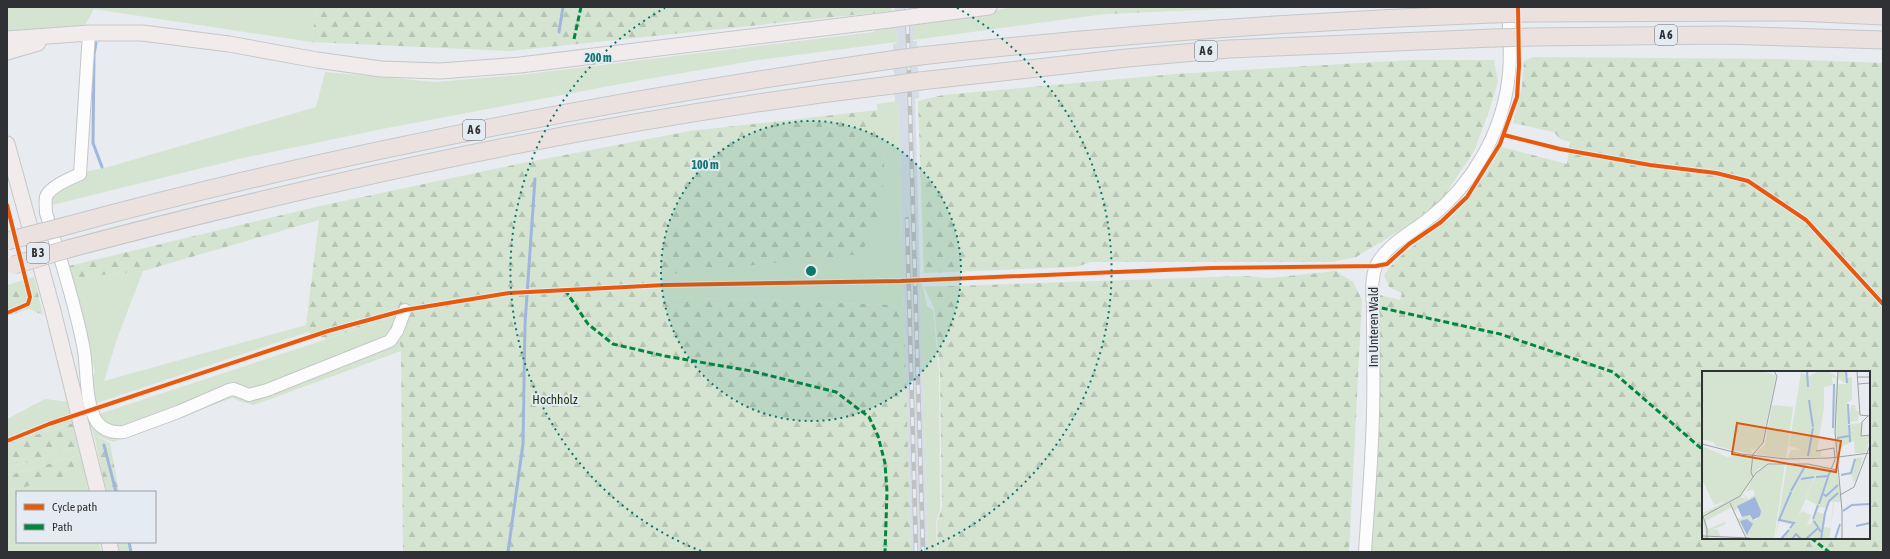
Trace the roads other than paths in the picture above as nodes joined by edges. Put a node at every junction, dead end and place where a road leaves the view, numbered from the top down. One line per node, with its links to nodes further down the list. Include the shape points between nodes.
1 (989, 7): 6 (main road, bridge, via 520,65 440,71 381,69 142,32)
2 (1508, 7): 18 (street, Im Unteren Wald, via 1508,82 1494,132 1479,163 1459,191 1440,210 1394,244 1376,266 1372,288 1373,414)
3 (1819, 7): 4 (highway)
4 (1796, 12): 5 (highway, A 6); 14 (highway, A 6, bridge, via 1530,13 1392,18 1111,36 920,56 761,78 394,146 133,208)
5 (1883, 16)
6 (89, 33): 7 (main road); 16 (street, via 80,174 49,191 46,196 46,213 66,275 83,344 90,405 98,423 105,429 116,432 133,430 229,390 234,389 249,395 268,390 390,341)
7 (66, 35): 8 (main road); 10 (main road)
8 (7, 39)
9 (1883, 40): 15 (highway, A 6, bridge, via 1722,35 1531,37 1229,49 892,84 761,102 456,155 210,212)
10 (22, 48): 11 (main road); 12 (main road)
11 (7, 52)
12 (7, 65)
13 (7, 144): 17 (main road, B 3, via 53,311)
14 (7, 241)
15 (10, 266)
16 (405, 310)
17 (98, 491)
18 (1365, 552)

